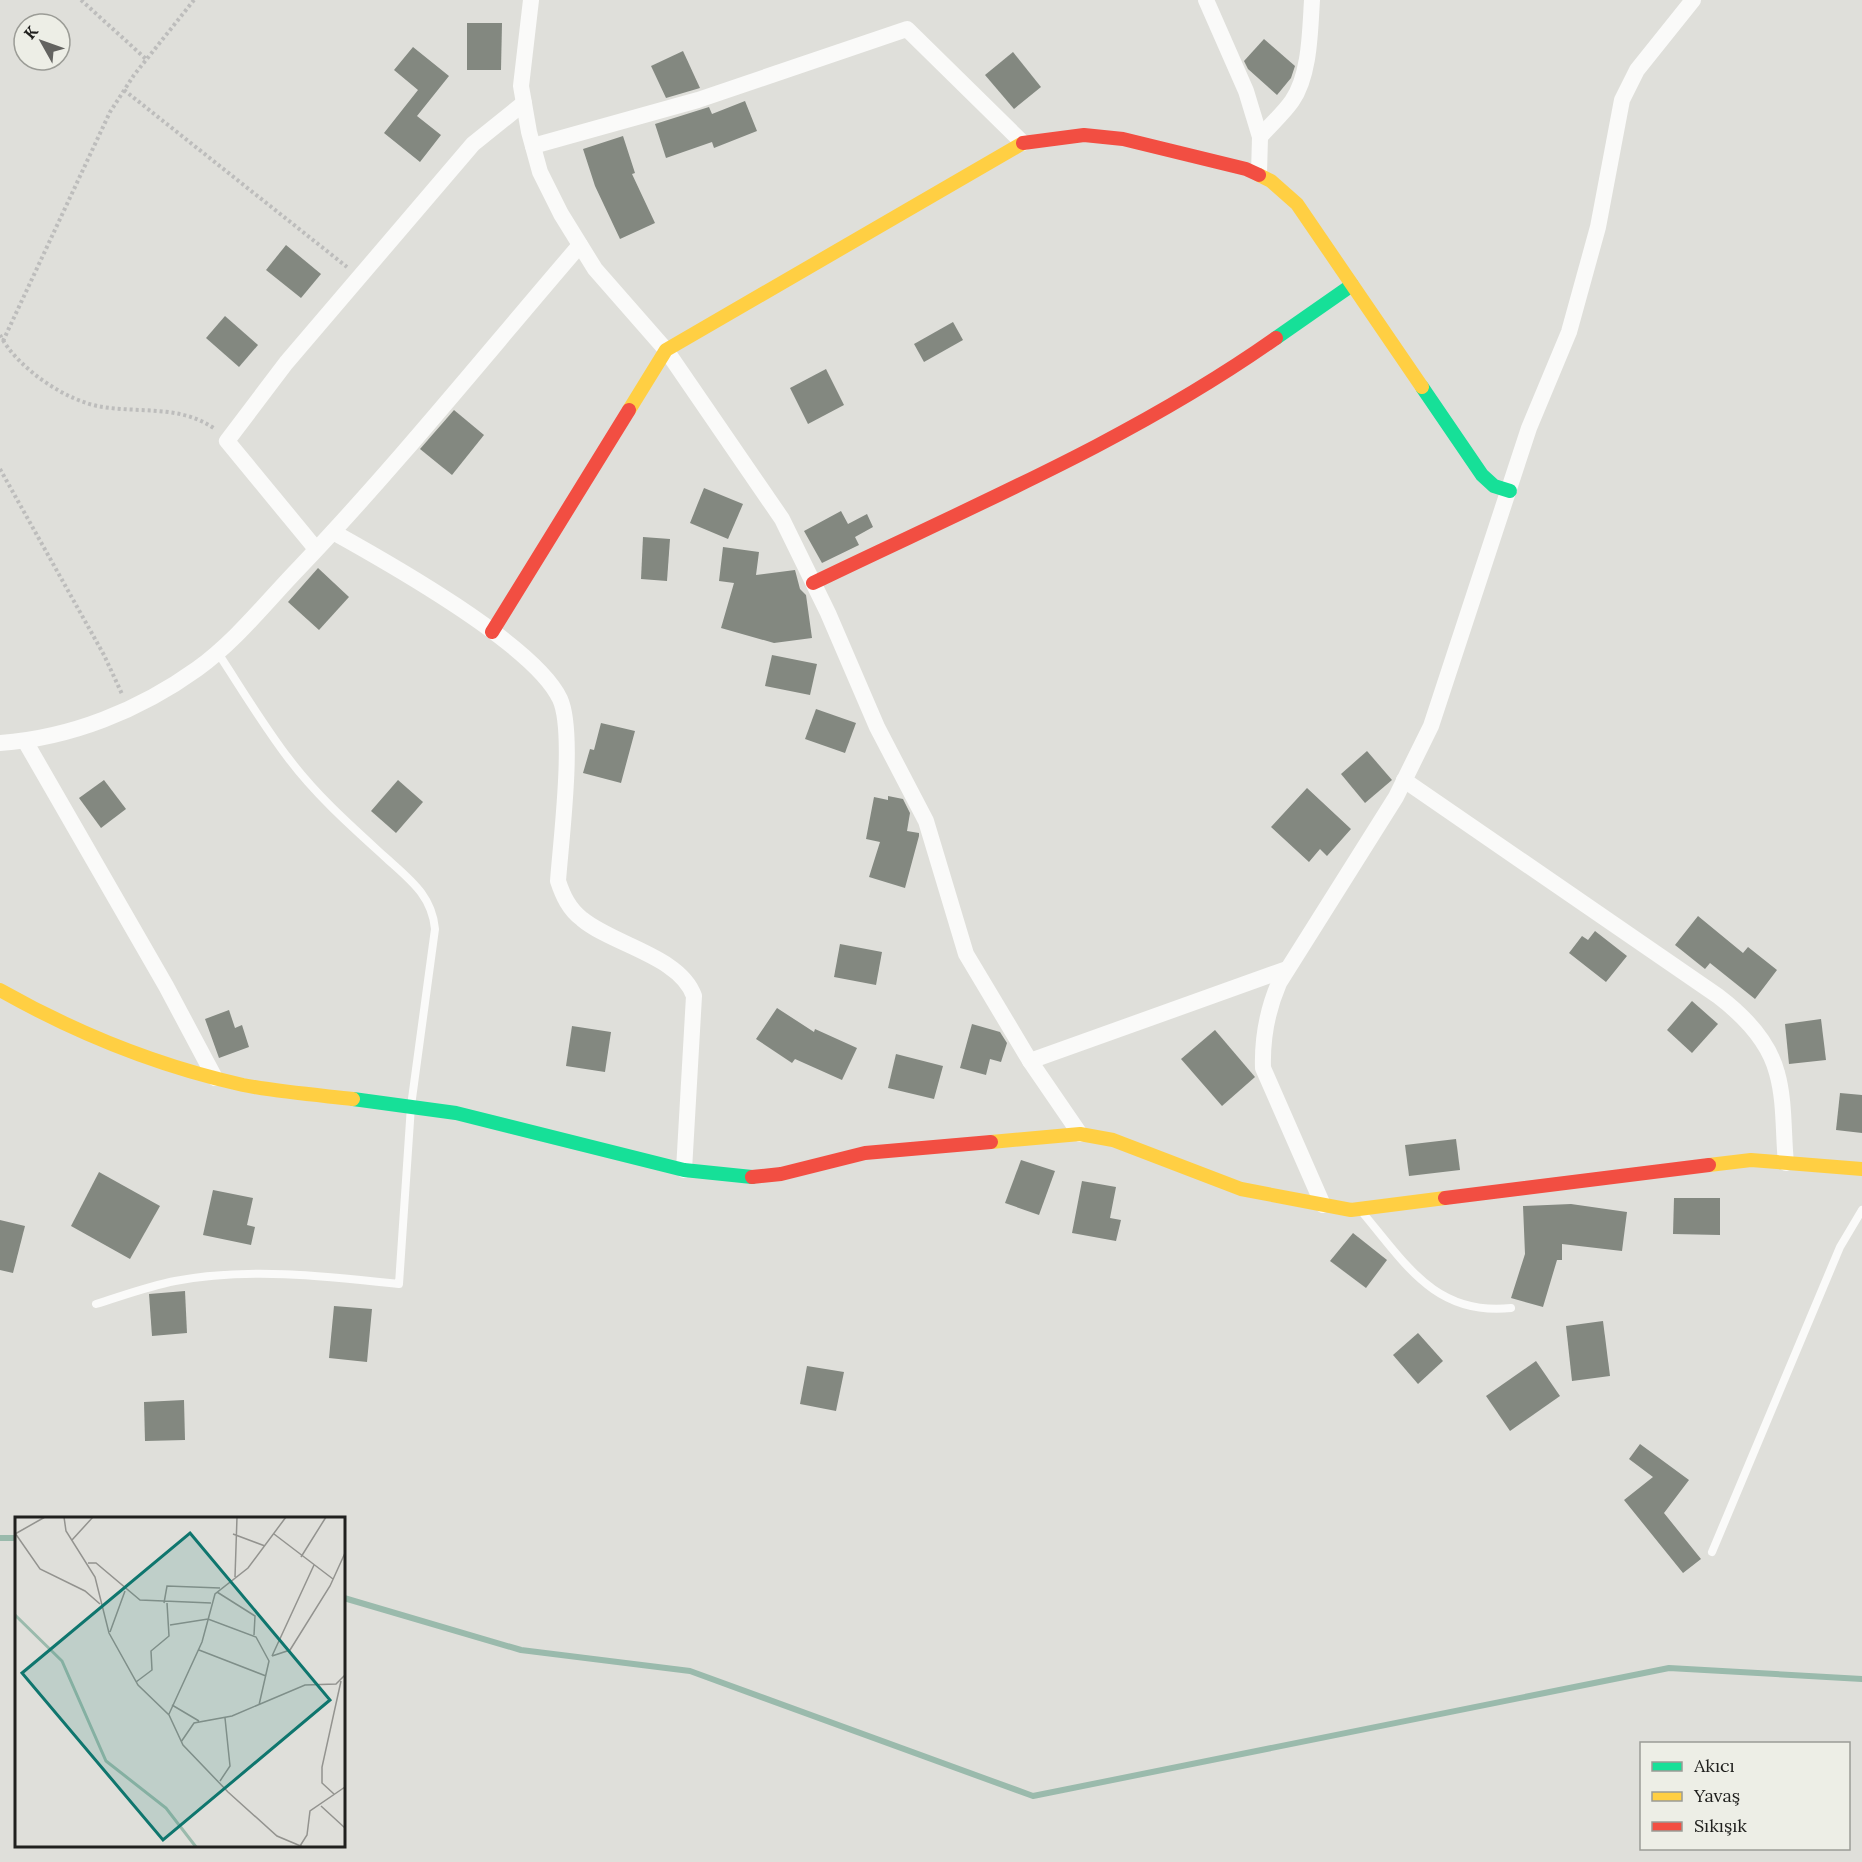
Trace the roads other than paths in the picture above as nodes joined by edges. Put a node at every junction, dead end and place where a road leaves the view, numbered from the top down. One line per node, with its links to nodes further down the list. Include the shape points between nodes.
1 (531, 0): 5 (street, via 521,86)
2 (1206, 0): 6 (street, via 1246,91)
3 (1312, 0): 6 (street, via 1310,37 1301,80 1293,100)
4 (1693, 0): 13 (street, via 1637,70 1622,100 1598,227 1569,332 1529,428)
5 (524, 103): 8 (street); 15 (street, via 473,144 286,363 228,441)
6 (1260, 136): 9 (street)
7 (1023, 143): 8 (street, via 907,29 698,100); 9 (street, via 1064,135 1103,136); 12 (street)
8 (533, 146): 10 (street, via 540,172)
9 (1259, 174): 11 (street, via 1297,204)
10 (580, 245): 12 (street, via 594,269); 14 (street)
11 (1352, 285): 13 (street, via 1482,475 1494,486); 16 (street, via 1225,374 1126,432)
12 (666, 350): 16 (street, via 782,519); 17 (street)
13 (1509, 491): 21 (street, via 1431,726)
14 (333, 532): 15 (street); 17 (street, via 393,565)
15 (316, 549): 18 (street)
16 (813, 583): 24 (street, via 877,727 926,821 966,954)
17 (492, 632): 30 (street, via 539,673 560,698 567,729 558,881 565,901 582,920 689,982 694,996)
18 (218, 653): 19 (street, via 129,709 66,732); 26 (lane, via 302,775 331,808 416,885 431,908 435,929)
19 (25, 741): 20 (street); 25 (street)
20 (0, 743)
21 (1404, 780): 22 (street); 28 (street, via 1743,1017 1763,1043 1778,1074)
22 (1287, 969): 24 (street); 31 (street, via 1268,1014 1263,1068)
23 (0, 990): 25 (street, via 73,1028)
24 (1030, 1061): 27 (street)
25 (215, 1078): 26 (street)
26 (411, 1106): 30 (street, via 509,1125); 34 (lane, via 399,1284 308,1276 210,1276 173,1281)
27 (1080, 1134): 30 (street, via 865,1153 781,1174 750,1177); 31 (street, via 1113,1140 1241,1189)
28 (1786, 1163): 29 (street); 32 (street, via 1751,1160)
29 (1862, 1169)
30 (684, 1170)
31 (1323, 1205): 32 (street)
32 (1359, 1209): 35 (lane, via 1431,1290 1472,1308)
33 (1862, 1210): 36 (lane, via 1840,1247)
34 (96, 1304)
35 (1511, 1308)
36 (1712, 1552)

